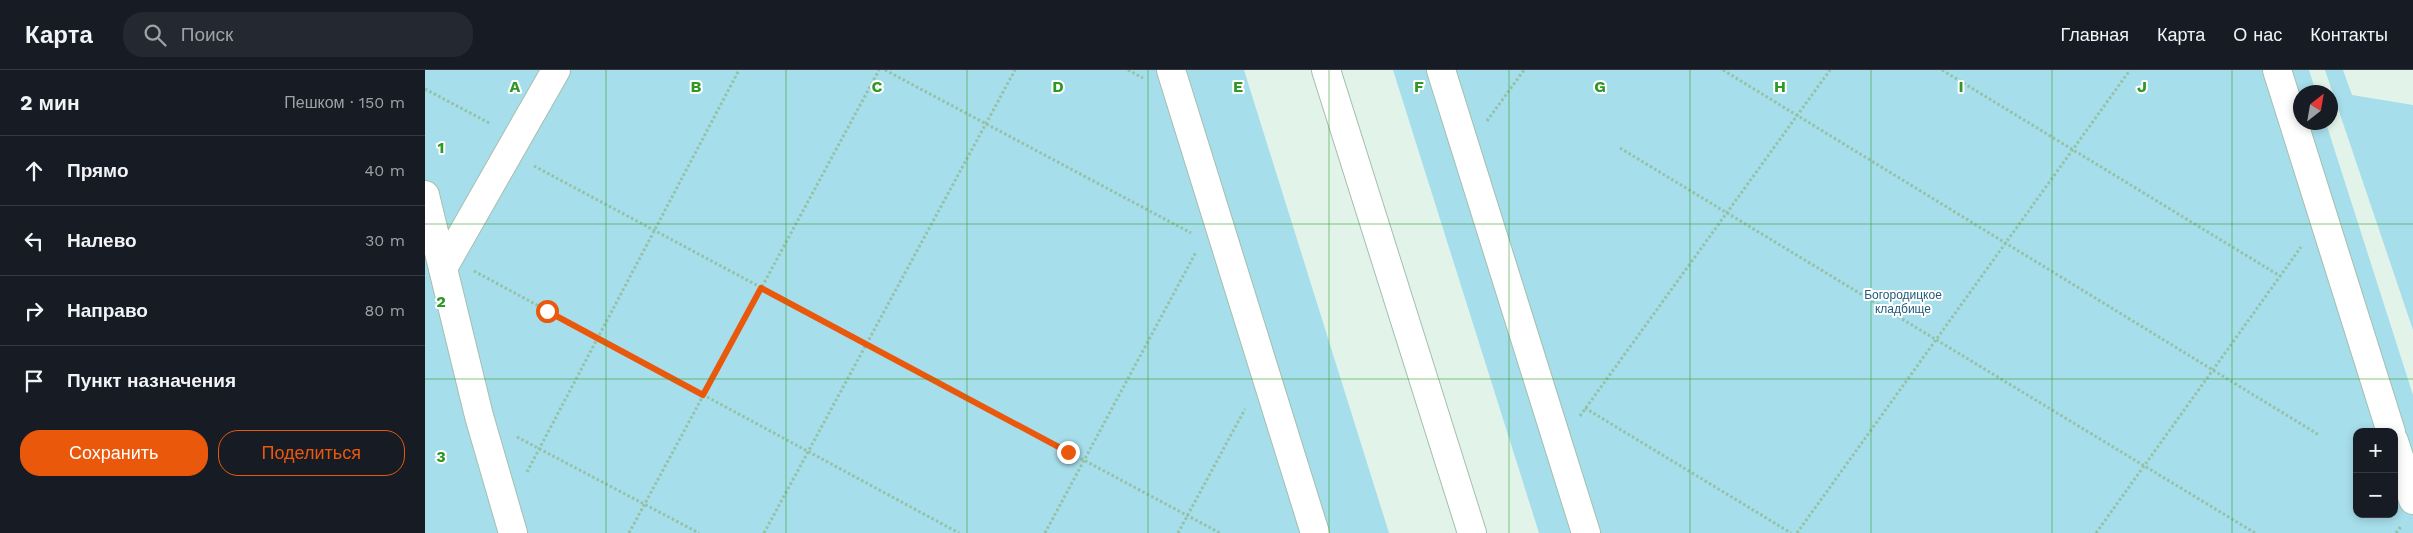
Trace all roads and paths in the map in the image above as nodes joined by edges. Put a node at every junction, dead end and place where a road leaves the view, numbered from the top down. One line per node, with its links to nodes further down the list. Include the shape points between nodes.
1 (556, 70): 19 (street)
2 (739, 70): 26 (path)
3 (879, 70): 32 (path)
4 (885, 70): 18 (path)
5 (1015, 70): 18 (path)
6 (1128, 70): 15 (path)
7 (1325, 70): 61 (street)
8 (1441, 70): 21 (street)
9 (1523, 70): 21 (path)
10 (1723, 70): 17 (path)
11 (1830, 70): 17 (path)
12 (1942, 70): 22 (path)
13 (2131, 70): 22 (path)
14 (2277, 70): 25 (street)
15 (1160, 75): 29 (street)
16 (425, 89): 19 (path)
17 (1797, 115): 24 (path); 28 (path)
18 (985, 124): 27 (path); 35 (path)
19 (513, 146): 26 (path); 30 (street)
20 (1620, 148): 24 (path)
21 (1466, 150): 43 (street)
22 (2073, 150): 28 (path); 31 (path)
23 (425, 195): 30 (street)
24 (1727, 213): 34 (path); 39 (path)
25 (2324, 217): 31 (path); 41 (street)
26 (653, 230): 32 (path); 33 (path)
27 (1203, 239): 29 (path); 47 (path)
28 (2006, 243): 34 (path); 36 (path)
29 (1227, 252): 60 (street)
30 (446, 263): 33 (path); 40 (street)
31 (2280, 276): 36 (path)
32 (761, 288): 35 (path); 37 (path)
33 (597, 338): 37 (path); 44 (path)
34 (1936, 340): 48 (path); 64 (path)
35 (866, 344): 45 (path); 47 (path)
36 (2213, 370): 42 (path); 48 (path)
37 (703, 395): 45 (path); 50 (path)
38 (1249, 402): 51 (path)
39 (1585, 408): 43 (path); 63 (path)
40 (479, 416): 44 (path); 52 (street)
41 (2390, 428)
42 (2319, 435)
43 (1559, 445): 62 (street)
44 (539, 448): 50 (path); 52 (path)
45 (808, 452): 55 (path); 56 (path)
46 (2398, 453): 49 (street)
47 (1084, 461): 51 (path); 57 (path)
48 (2144, 466): 65 (path); 66 (path)
49 (2413, 500)
50 (645, 504): 53 (path); 54 (path)
51 (1187, 516): 58 (path); 59 (path)
52 (510, 521)
53 (629, 533)
54 (699, 533)
55 (764, 533)
56 (959, 533)
57 (1045, 533)
58 (1178, 533)
59 (1219, 533)
60 (1315, 533)
61 (1472, 533)
62 (1587, 533)
63 (1791, 533)
64 (1797, 533)
65 (2096, 533)
66 (2255, 533)

